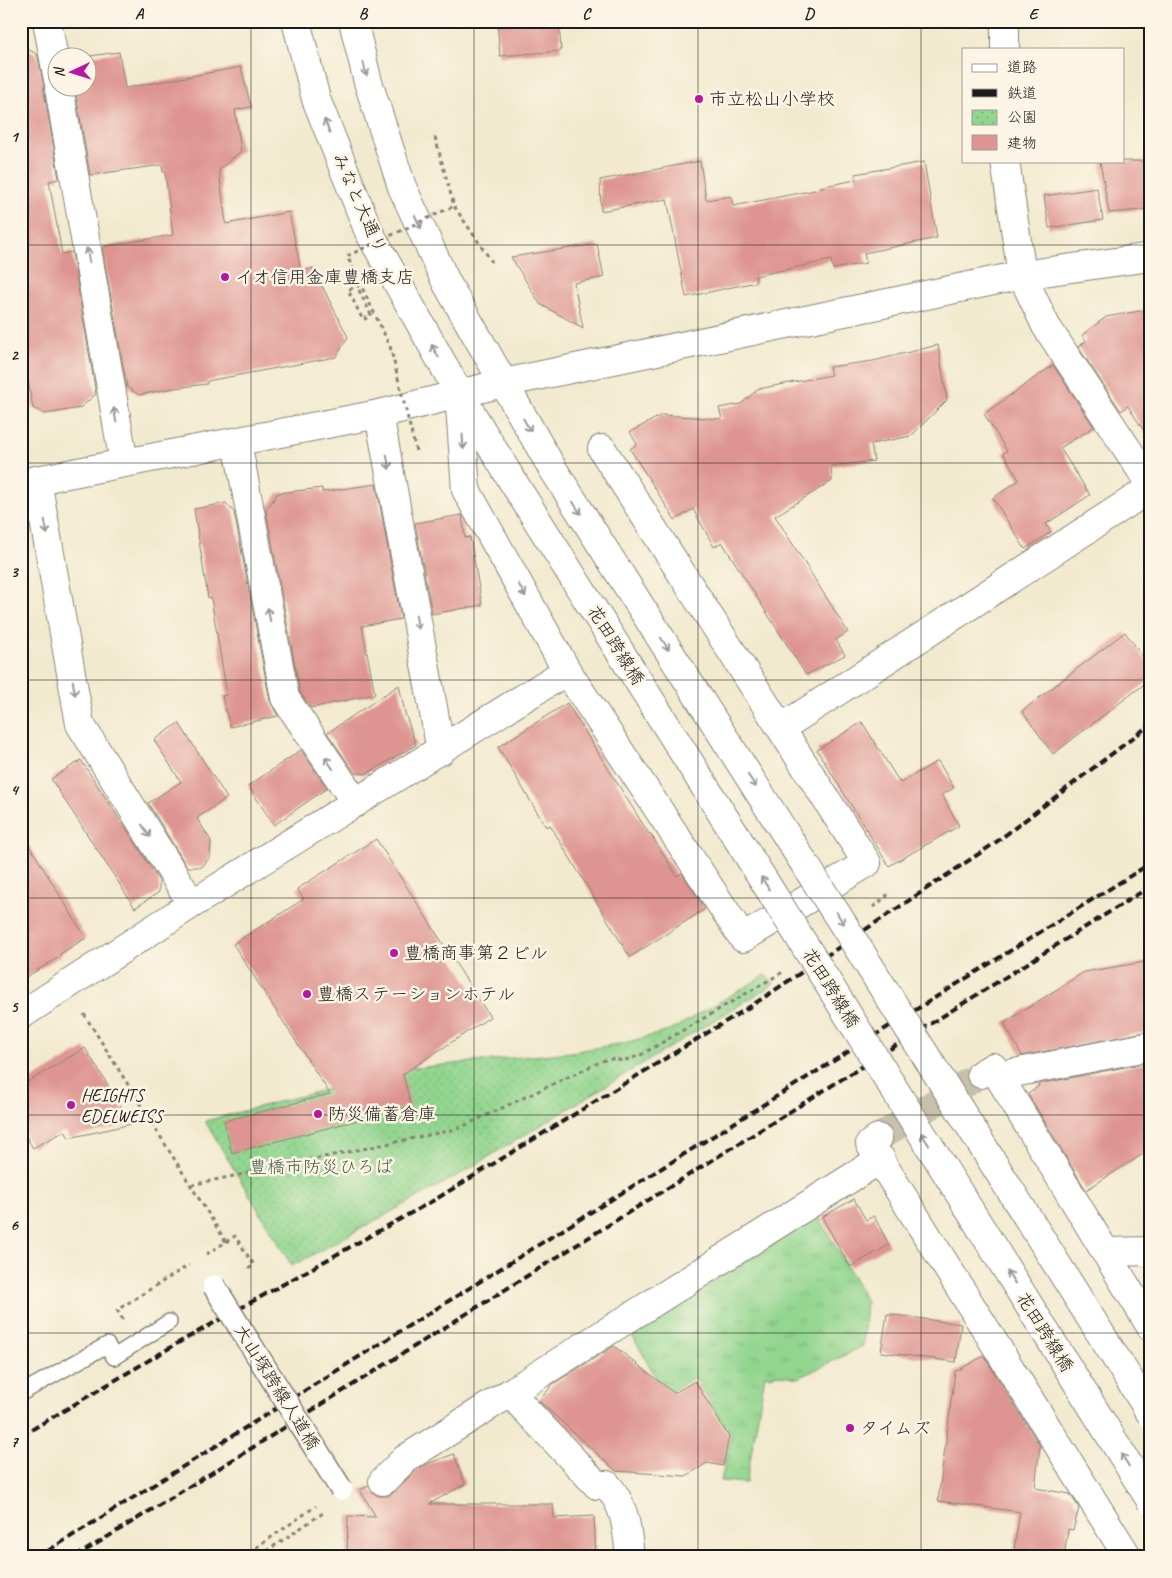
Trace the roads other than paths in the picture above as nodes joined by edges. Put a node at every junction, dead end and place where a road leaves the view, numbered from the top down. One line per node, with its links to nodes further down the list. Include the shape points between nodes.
1 (47, 21): 5 (street)
2 (296, 21): 12 (street, みなと大通り, one-way to 2, via 369,232 316,99)
3 (354, 21): 11 (street, one-way to 11, via 368,82 402,187 446,282)
4 (1005, 21): 6 (street)
5 (52, 48)
6 (1005, 48)
7 (61, 98): 16 (street, one-way to 7)
8 (1005, 162): 10 (street)
9 (1151, 257): 10 (street)
10 (1022, 275): 11 (street); 19 (street, via 1046,326)
11 (503, 383): 12 (street); 34 (street, one-way to 34, bridge, via 551,466)
12 (459, 393): 13 (street); 17 (street, みなと大通り); 20 (street, one-way to 20, via 466,490)
13 (380, 414): 14 (street); 22 (street, one-way to 22)
14 (237, 442): 16 (street); 23 (street, one-way to 14, via 285,698)
15 (602, 449): 21 (street)
16 (124, 463): 18 (street)
17 (510, 477): 37 (street, 花田跨線橋, one-way to 17, bridge)
18 (29, 481): 24 (street, one-way to 24, via 80,724)
19 (1151, 486): 21 (street)
20 (567, 671): 21 (street, via 743,938 867,863); 22 (street)
21 (781, 728)
22 (441, 751): 23 (street)
23 (356, 803): 24 (street)
24 (192, 904): 25 (street)
25 (21, 1015)
26 (1151, 1046): 28 (street, via 990,1075)
27 (1151, 1251): 28 (street)
28 (1105, 1252): 31 (street)
29 (214, 1286): 36 (street, 大山塚跨線人道橋, bridge)
30 (170, 1322): 32 (lane, via 114,1357 107,1345)
31 (1151, 1326)
32 (23, 1392)
33 (510, 1393): 35 (street, via 405,1459); 38 (street, via 597,1485 607,1486 616,1496 626,1523); 39 (street, via 879,1148)
34 (1151, 1414)
35 (383, 1482)
36 (341, 1489)
37 (1151, 1501)
38 (630, 1557)
39 (1128, 1557)

